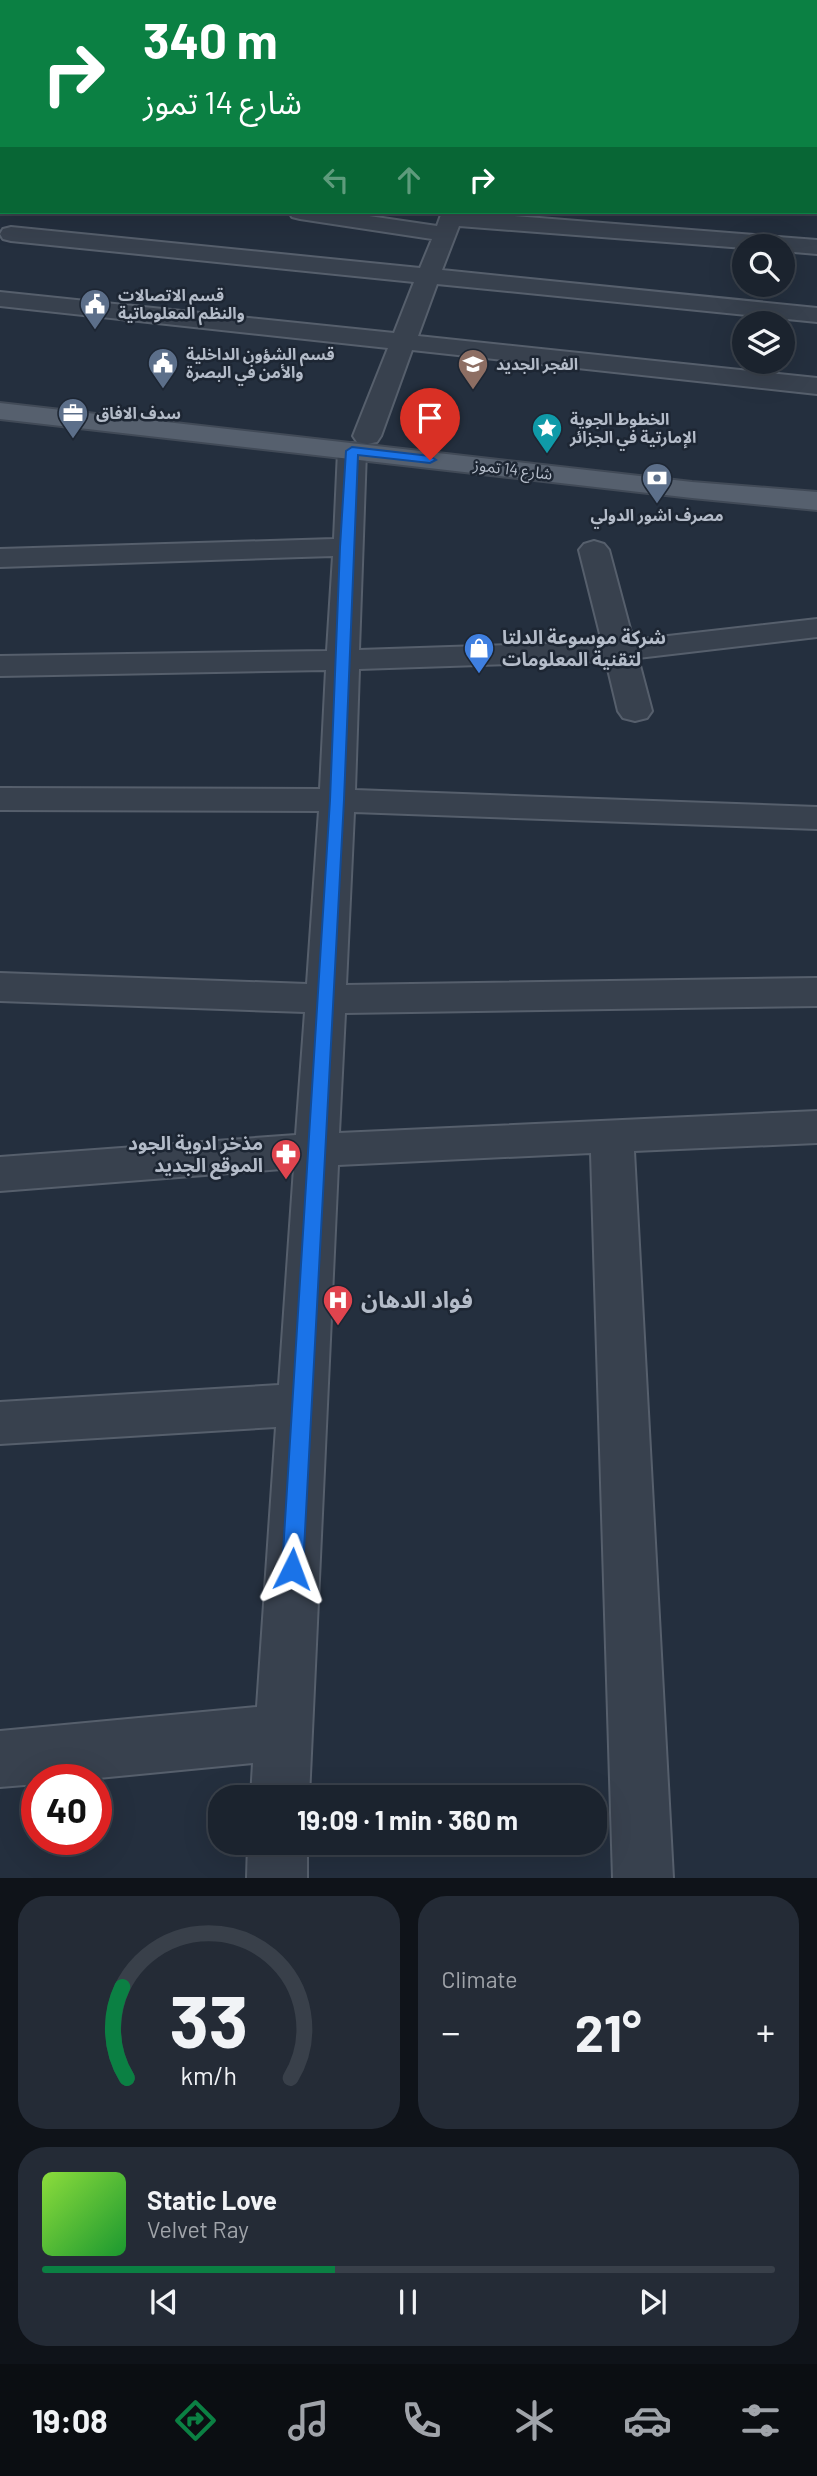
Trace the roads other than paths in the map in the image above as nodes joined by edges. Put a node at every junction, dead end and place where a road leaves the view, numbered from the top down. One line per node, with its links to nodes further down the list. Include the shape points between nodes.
1 (37, 214): 4 (street)
2 (333, 214): 3 (street)
3 (450, 221): 5 (street); 6 (street)
4 (6, 239): 6 (street)
5 (817, 247)
6 (431, 275): 8 (street); 11 (street)
7 (0, 299): 9 (street)
8 (817, 315)
9 (156, 316): 10 (street, via 132,332); 11 (street)
10 (79, 330)
11 (403, 344): 12 (street); 15 (street)
12 (817, 386)
13 (0, 394): 15 (main road, شارع 14 تموز)
14 (0, 411): 15 (main road, شارع 14 تموز)
15 (360, 443): 16 (main road, شارع 14 تموز); 17 (main road, شارع 14 تموز, via 692,490); 18 (street)
16 (817, 481)
17 (817, 501)
18 (346, 547): 20 (street); 23 (street)
19 (594, 550): 22 (street)
20 (0, 558)
21 (817, 628): 22 (street)
22 (618, 651): 23 (street); 25 (street)
23 (341, 660): 24 (street); 27 (street)
24 (0, 666)
25 (635, 711)
26 (0, 800): 27 (street)
27 (337, 800): 28 (street); 31 (street)
28 (817, 818)
29 (0, 986): 31 (street)
30 (817, 992): 31 (street)
31 (326, 999): 34 (street)
32 (817, 1126): 33 (street)
33 (612, 1138): 34 (street); 43 (street)
34 (318, 1150): 35 (street); 36 (street)
35 (0, 1174)
36 (302, 1405): 37 (street); 38 (street)
37 (0, 1423)
38 (283, 1732): 39 (street); 40 (street)
39 (0, 1759)
40 (281, 1785)
41 (278, 1855): 42 (street)
42 (277, 1878)
43 (643, 1878)

